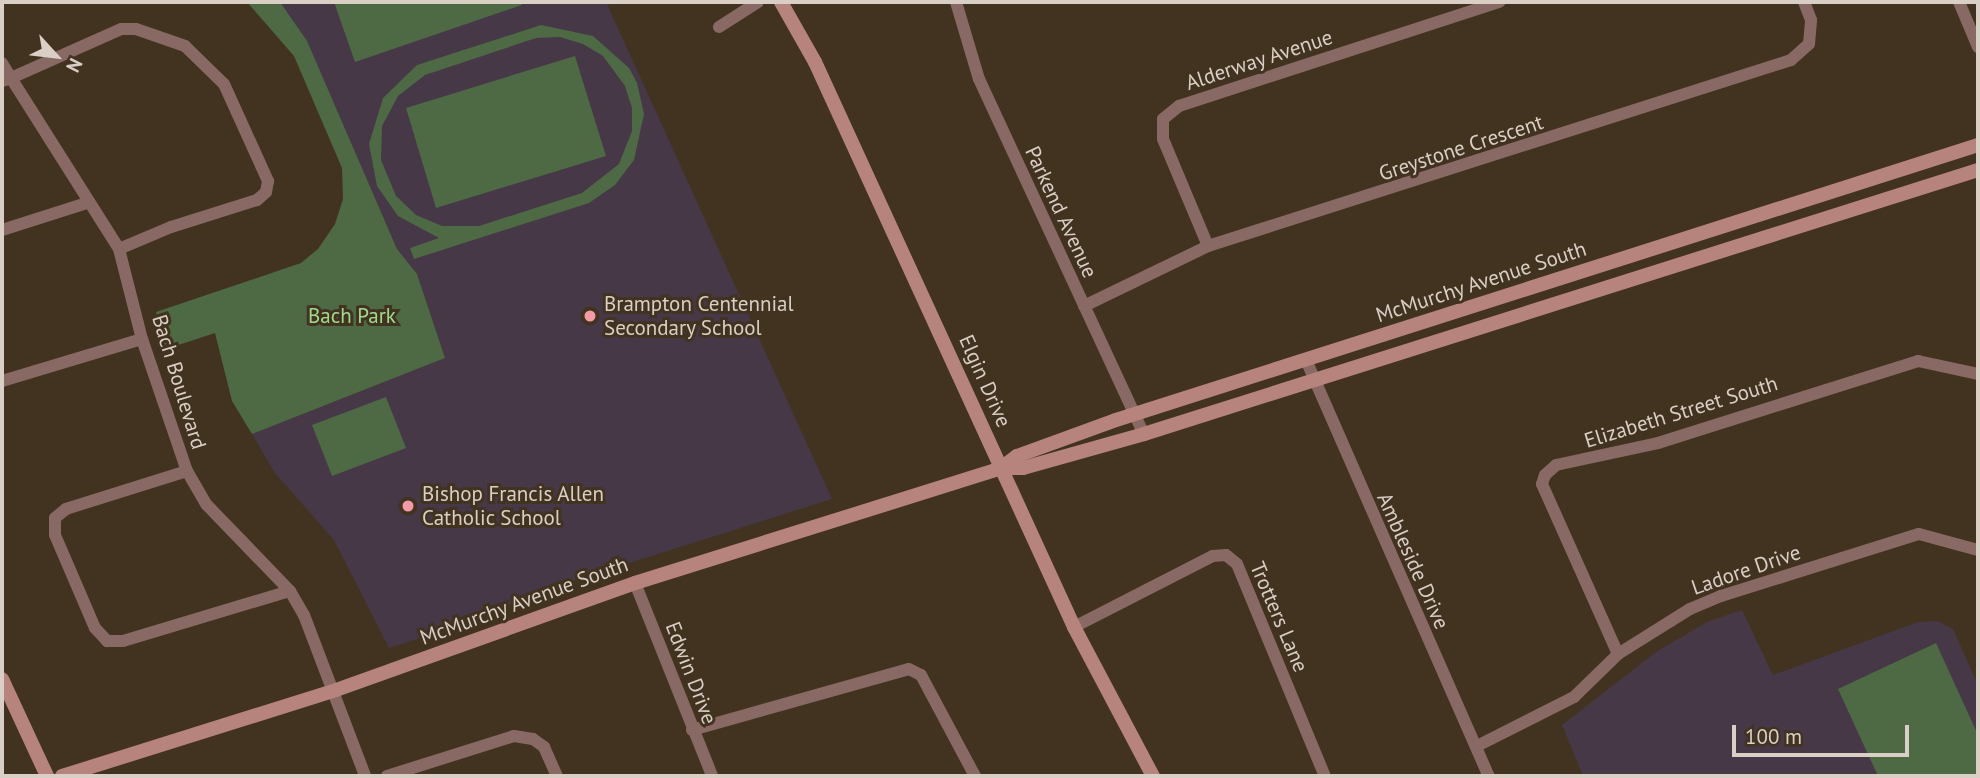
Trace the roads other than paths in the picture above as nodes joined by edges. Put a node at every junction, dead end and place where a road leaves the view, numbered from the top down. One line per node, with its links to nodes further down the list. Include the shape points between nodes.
1 (758, 2): 8 (street)
2 (781, 2): 26 (street, Elgin Drive, via 815,62)
3 (956, 2): 18 (street, Parkend Avenue, via 979,79)
4 (1500, 2): 16 (street, Alderway Avenue, via 1179,106 1163,118 1163,139)
5 (1804, 2): 16 (street, Greystone Crescent, via 1811,20 1809,44 1791,60)
6 (1959, 2): 7 (street)
7 (1973, 21): 9 (street)
8 (719, 27)
9 (1978, 47)
10 (2, 63): 11 (street, Bach Boulevard)
11 (6, 80): 14 (street, Bach Boulevard); 17 (street, via 121,29 136,29 185,47 224,85 268,181 266,192 257,200)
12 (1978, 145): 20 (street, McMurchy Avenue South)
13 (1978, 170): 23 (street, McMurchy Avenue South)
14 (87, 203): 15 (street); 17 (street, Bach Boulevard)
15 (2, 230)
16 (1208, 246): 18 (street, Greystone Crescent)
17 (119, 249): 19 (street, Bach Boulevard)
18 (1084, 306): 24 (street, Parkend Avenue)
19 (142, 339): 22 (street); 27 (street, Bach Boulevard)
20 (1306, 360): 23 (street, Ambleside Drive); 24 (street, McMurchy Avenue South)
21 (1978, 374): 32 (street, Elizabeth Street South, via 1918,361 1658,443 1556,466 1542,484)
22 (2, 381)
23 (1312, 381): 25 (street, McMurchy Avenue South); 36 (street, Ambleside Drive)
24 (1134, 414): 25 (street, Parkend Avenue); 26 (street, McMurchy Avenue South, via 1017,456)
25 (1144, 434): 26 (street, McMurchy Avenue South, via 1023,468)
26 (1001, 468): 29 (street, McMurchy Avenue South); 31 (street, Elgin Drive)
27 (187, 471): 30 (street, Bach Boulevard, via 207,505); 30 (street, via 66,509 55,518 55,535 95,628 107,641 123,641)
28 (1978, 550): 32 (street, Ladore Drive, via 1919,534 1721,596 1690,609)
29 (635, 583): 34 (street, McMurchy Avenue South); 35 (street, Edwin Drive)
30 (290, 591): 34 (street, Bach Boulevard)
31 (1074, 627): 44 (street, Elgin Drive); 45 (street, Trotters Lane, via 1213,556 1226,555 1237,564)
32 (1618, 654): 36 (street, Ladore Drive, via 1574,697)
33 (2, 679): 37 (street)
34 (336, 690): 38 (street, McMurchy Avenue South); 39 (street, Bach Boulevard)
35 (692, 730): 42 (street, Edwin Drive); 43 (street, via 909,669 921,675)
36 (1477, 746): 46 (street, Ambleside Drive)
37 (47, 776)
38 (62, 776)
39 (365, 776)
40 (387, 776): 41 (street, via 514,736 533,738 544,747)
41 (557, 776)
42 (712, 776)
43 (975, 776)
44 (1153, 776)
45 (1325, 776)
46 (1489, 776)

